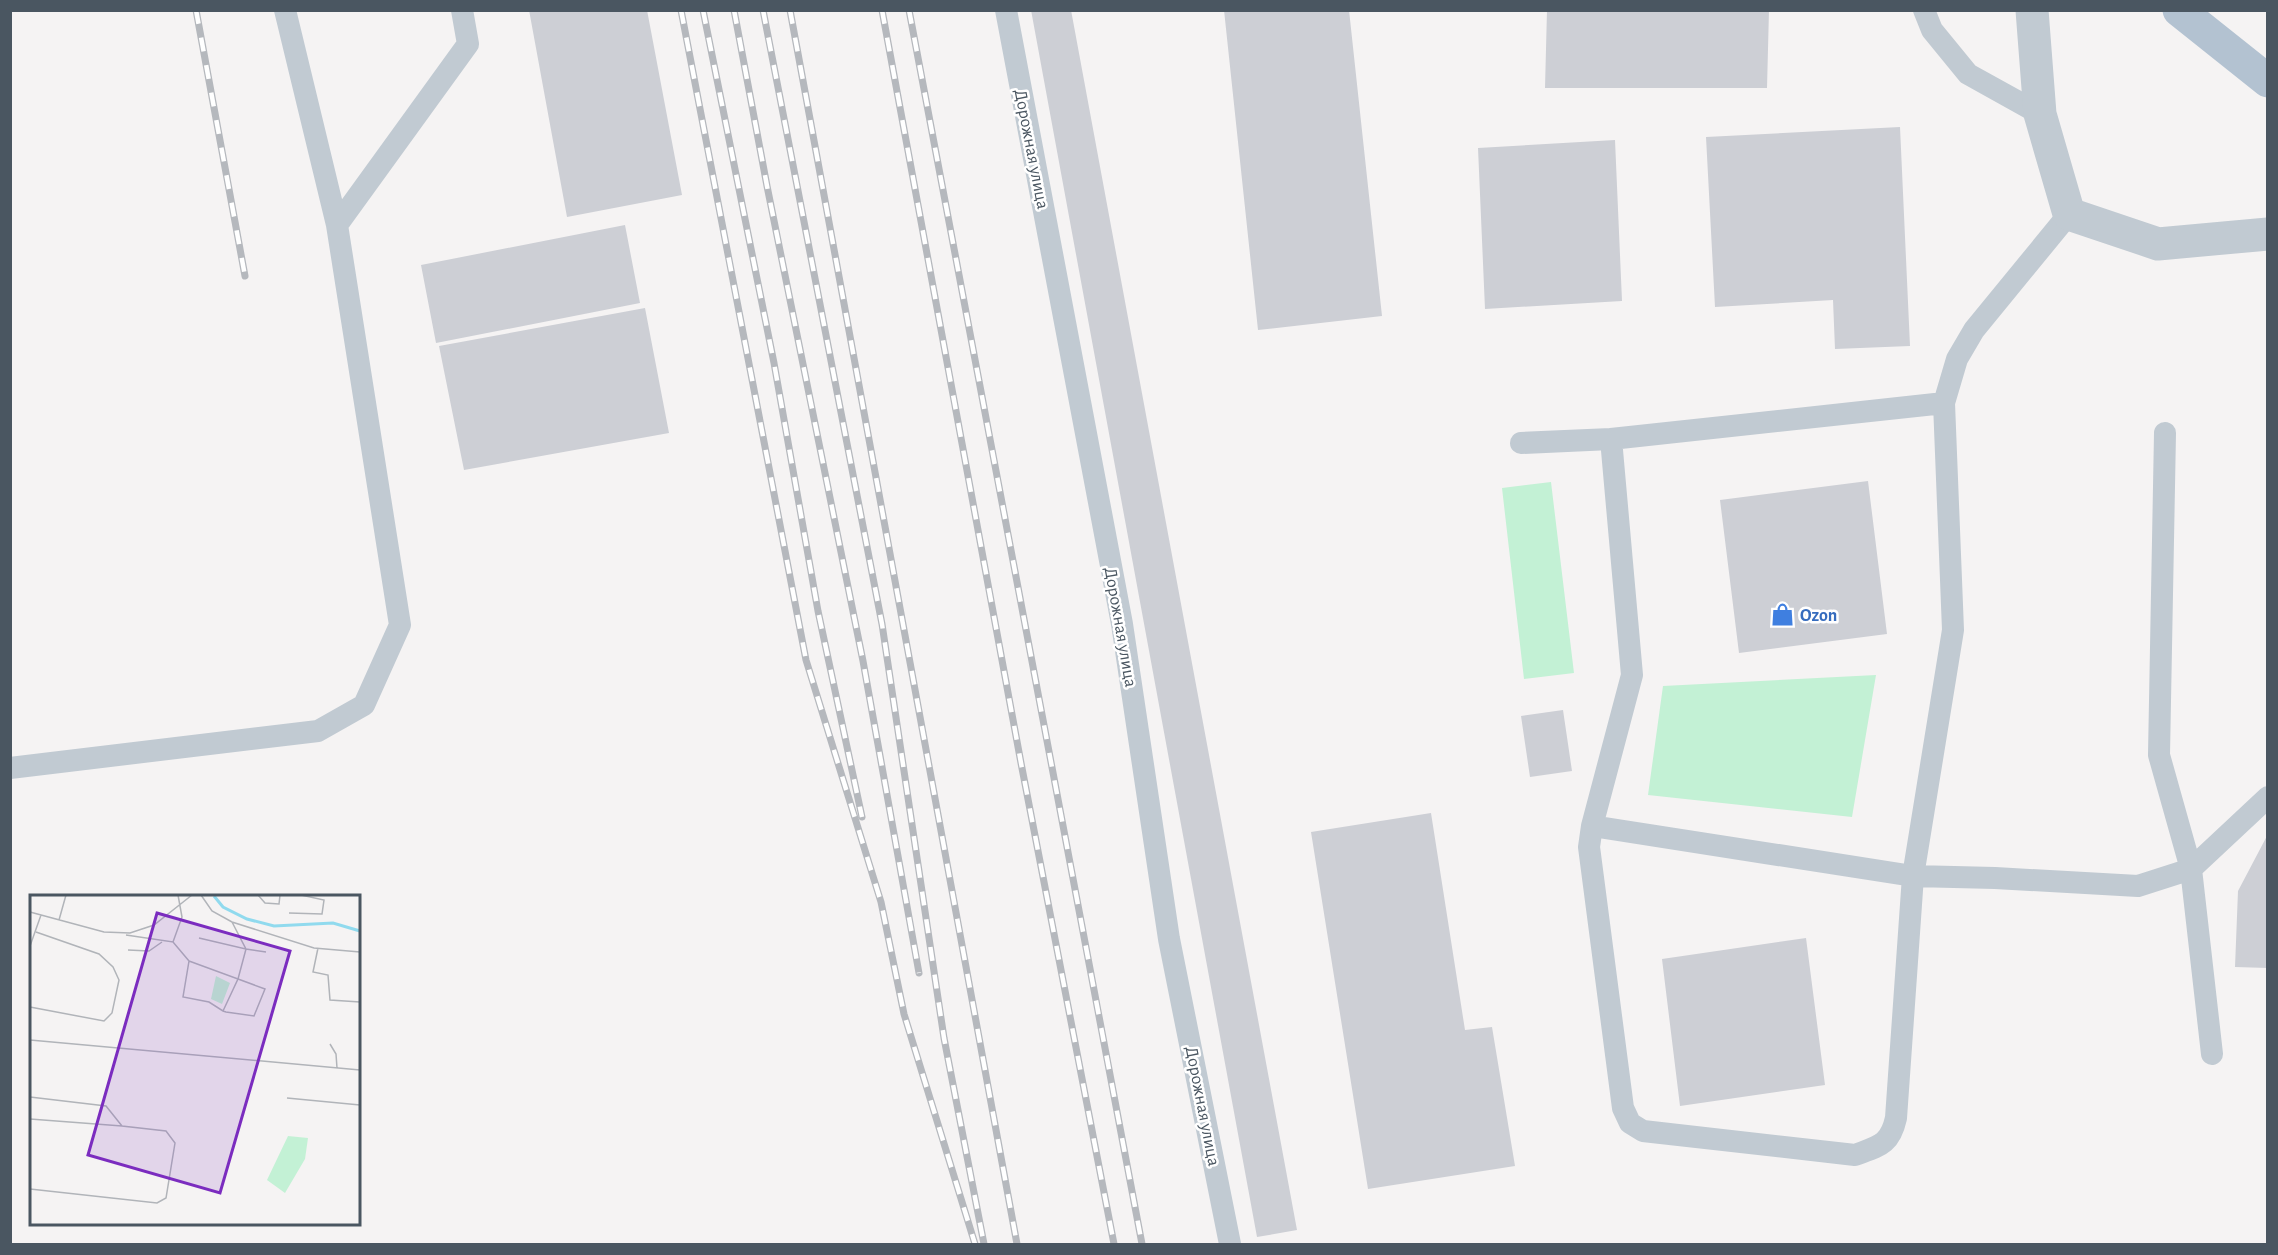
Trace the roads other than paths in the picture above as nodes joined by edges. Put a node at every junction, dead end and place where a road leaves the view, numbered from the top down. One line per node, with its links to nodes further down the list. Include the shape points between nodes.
1 (285, 10): 10 (lane)
2 (462, 10): 10 (lane, via 468,44)
3 (1005, 10): 22 (lane, Дорожная улица, via 1122,624 1169,939)
4 (1924, 10): 8 (lane, via 1932,30 1968,74)
5 (2032, 10): 8 (street)
6 (2179, 10): 7 (main road)
7 (2268, 81)
8 (2040, 114): 9 (street)
9 (2069, 214): 11 (street, via 2158,244); 12 (lane, via 1974,330 1957,359)
10 (337, 225): 16 (lane, via 400,626 364,705 318,731)
11 (2268, 234)
12 (1944, 403): 14 (lane); 20 (lane, via 1953,630)
13 (2165, 434): 19 (lane, via 2159,755)
14 (1611, 440): 15 (lane); 18 (lane, via 1632,675)
15 (1521, 442)
16 (10, 768)
17 (2268, 797): 19 (lane)
18 (1592, 826): 20 (lane); 20 (lane, via 1589,847 1623,1108 1630,1123 1643,1131 1856,1155 1879,1146 1893,1134)
19 (2191, 869): 20 (lane, via 2138,886); 21 (lane)
20 (1913, 876)
21 (2212, 1054)
22 (1230, 1245)

